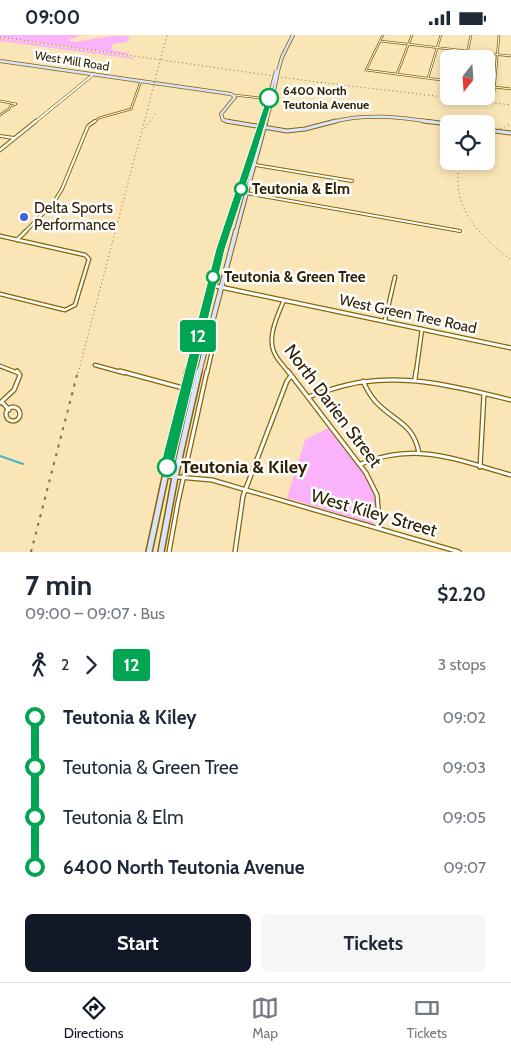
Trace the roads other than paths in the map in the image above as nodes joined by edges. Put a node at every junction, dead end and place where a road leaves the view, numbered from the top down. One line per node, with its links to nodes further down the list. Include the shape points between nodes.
1 (292, 35): 24 (main road, bridge, via 277,71)
2 (382, 35): 7 (street)
3 (412, 35): 8 (street)
4 (441, 35): 9 (street)
5 (471, 35): 11 (street)
6 (499, 35): 12 (street)
7 (380, 41): 8 (street); 16 (street, via 366,70)
8 (409, 45): 9 (street); 16 (street)
9 (437, 48): 10 (street); 18 (street)
10 (458, 50)
11 (468, 50)
12 (497, 55): 13 (street); 17 (street)
13 (511, 56)
14 (0, 60): 15 (main road, West Mill Road)
15 (94, 74): 20 (main road, West Mill Road); 33 (street)
16 (397, 74): 18 (street)
17 (495, 76)
18 (428, 78): 19 (street)
19 (440, 80)
20 (141, 81): 23 (main road, West Mill Road); 42 (street, via 131,109 88,126 54,202)
21 (495, 87): 22 (street)
22 (511, 89)
23 (234, 95): 25 (street); 29 (main road, via 221,115 222,119)
24 (272, 95): 29 (main road)
25 (260, 98)
26 (0, 101): 27 (street, via 10,105)
27 (0, 115)
28 (440, 123): 29 (main road, via 368,116 300,130)
29 (263, 128): 35 (main road); 36 (main road)
30 (495, 131): 31 (main road)
31 (511, 133)
32 (0, 136): 33 (street)
33 (14, 139): 34 (street)
34 (0, 150)
35 (250, 164): 36 (street); 38 (main road)
36 (255, 165): 37 (street); 39 (main road)
37 (352, 181)
38 (240, 192): 39 (street); 44 (main road)
39 (247, 192): 40 (street); 45 (main road)
40 (460, 231)
41 (0, 236): 42 (street)
42 (16, 240): 46 (street, via 88,257 75,305 66,310)
43 (395, 277): 48 (street)
44 (211, 285): 45 (street, West Green Tree Road); 50 (main road)
45 (220, 286): 47 (street, West Green Tree Road); 51 (main road)
46 (0, 294)
47 (284, 300): 48 (street, West Green Tree Road); 55 (street, North Darien Street, via 271,333 271,344)
48 (385, 320): 49 (street, West Green Tree Road)
49 (422, 329): 52 (street, West Green Tree Road); 56 (street)
50 (197, 341): 51 (street); 58 (main road)
51 (205, 344): 59 (main road); 71 (street, via 212,351)
52 (511, 348)
53 (95, 365): 58 (street)
54 (0, 366): 63 (street, via 20,375 14,390)
55 (291, 376): 61 (street, North Darien Street); 72 (street, via 286,381)
56 (415, 379): 57 (street); 60 (street)
57 (364, 381): 61 (street, via 333,387); 65 (street, via 378,404 408,425)
58 (185, 388): 59 (street); 69 (main road)
59 (194, 391): 70 (main road)
60 (484, 394): 62 (street); 67 (street)
61 (308, 397): 66 (street, North Darien Street)
62 (511, 400)
63 (1, 403): 64 (street)
64 (9, 410): 64 (street, via 5,415 8,420 16,420 21,414 19,409)
65 (419, 453): 66 (street, via 380,456); 67 (street)
66 (361, 464): 73 (street, North Darien Street, via 374,484 381,507)
67 (480, 467): 68 (street)
68 (511, 475)
69 (164, 476): 70 (street, West Kiley Street); 74 (main road)
70 (175, 477): 71 (street, West Kiley Street); 75 (main road)
71 (183, 478): 72 (street, West Kiley Street, via 212,480); 76 (street)
72 (245, 490): 73 (street, West Kiley Street); 77 (street)
73 (380, 529): 78 (street, West Kiley Street)
74 (149, 552)
75 (161, 552)
76 (169, 552)
77 (235, 552)
78 (459, 552)

